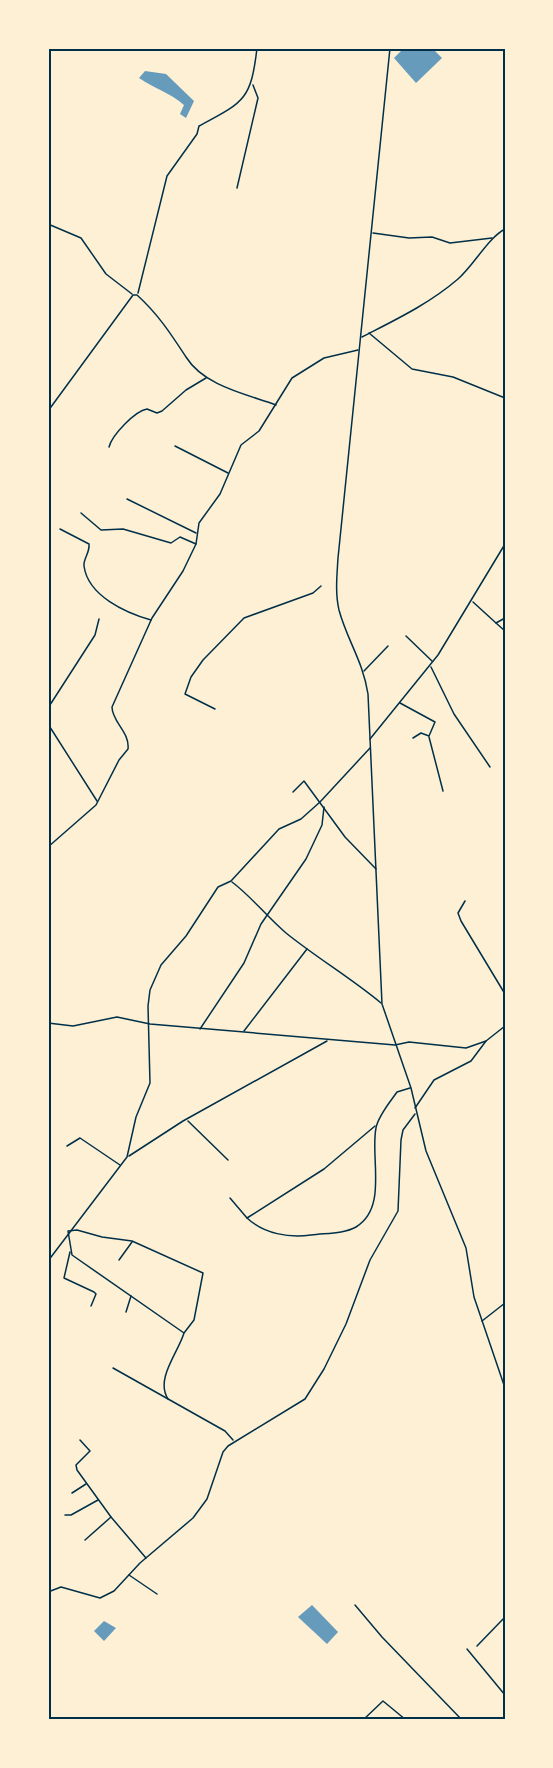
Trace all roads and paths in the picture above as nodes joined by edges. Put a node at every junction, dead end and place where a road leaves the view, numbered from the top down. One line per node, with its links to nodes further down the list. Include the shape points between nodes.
1 (257, 48): 3 (street)
2 (390, 48): 7 (street)
3 (252, 84): 4 (street, via 258,98); 10 (street, via 244,98 228,111 199,126 167,176)
4 (237, 188)
5 (48, 224): 9 (street, via 81,238 106,274)
6 (505, 229): 8 (street)
7 (372, 233): 8 (street, via 432,237 450,243); 12 (street)
8 (493, 237): 11 (street, via 479,258 450,286)
9 (132, 295): 10 (street); 17 (street)
10 (138, 295): 14 (street, via 170,329 186,358)
11 (369, 333): 12 (street); 15 (street, via 412,369 453,377)
12 (360, 338): 13 (street)
13 (358, 350): 16 (street, via 324,358 292,378); 38 (street, via 336,596)
14 (207, 377): 16 (street); 19 (street, via 162,411 147,409 137,414)
15 (505, 398)
16 (276, 405): 20 (street, via 259,431 241,445)
17 (48, 411)
18 (175, 446): 20 (street)
19 (109, 447)
20 (229, 473): 24 (street, via 220,494 203,514)
21 (127, 499): 24 (street)
22 (81, 513): 25 (street, via 101,530 123,529 171,543 180,537)
23 (60, 529): 31 (street, via 89,544 84,564 93,587 130,614)
24 (197, 534): 25 (street)
25 (196, 544): 31 (street)
26 (505, 544): 28 (street)
27 (321, 586): 41 (street, via 313,593 244,618 203,660 185,694)
28 (472, 601): 32 (street); 36 (street)
29 (505, 618): 32 (street)
30 (99, 619): 40 (street, via 95,635)
31 (151, 620): 50 (street, via 112,707 124,729 128,749)
32 (496, 623): 33 (street)
33 (505, 631)
34 (406, 636): 36 (street)
35 (388, 646): 38 (street)
36 (433, 662): 37 (street)
37 (430, 666): 39 (street); 47 (street, via 454,714)
38 (364, 671): 45 (street)
39 (399, 703): 43 (street, via 435,722); 45 (street)
40 (48, 708)
41 (215, 709)
42 (48, 724): 50 (street)
43 (429, 736): 44 (street, via 421,733); 48 (street)
44 (413, 738)
45 (370, 739): 46 (street)
46 (370, 748): 51 (street); 54 (street)
47 (490, 766)
48 (443, 791)
49 (293, 792): 51 (street, via 304,781)
50 (98, 802): 53 (street)
51 (320, 802): 52 (street); 55 (street, via 301,819 279,829)
52 (324, 807): 54 (street); 57 (street, via 322,825 306,859)
53 (48, 847)
54 (376, 870): 60 (street)
55 (231, 881): 57 (street); 62 (street, via 212,894 186,936 161,965 150,990)
56 (465, 901): 59 (street, via 458,913 460,921)
57 (268, 914): 58 (street); 64 (street, via 244,963)
58 (308, 949): 60 (street); 65 (street)
59 (505, 994)
60 (382, 1004): 68 (street)
61 (48, 1023): 62 (street, via 73,1026 117,1017)
62 (150, 1024): 64 (street); 75 (street, via 150,1083 136,1117)
63 (505, 1026): 67 (street)
64 (200, 1029): 65 (street)
65 (243, 1032): 66 (street)
66 (328, 1041): 68 (street); 72 (street)
67 (486, 1041): 68 (street, via 466,1048 409,1042); 70 (street, via 471,1061 434,1080)
68 (395, 1045): 69 (street)
69 (411, 1088): 70 (street); 73 (street, via 397,1092)
70 (414, 1109): 71 (street)
71 (415, 1113): 89 (street, via 468,1256); 95 (street, via 401,1140 398,1211 370,1260 324,1369 305,1399)
72 (186, 1120): 75 (street); 76 (street)
73 (376, 1126): 79 (street, via 324,1169); 79 (street, via 374,1205 356,1227 297,1237 270,1232)
74 (67, 1146): 77 (street, via 80,1138)
75 (127, 1157): 77 (street)
76 (228, 1160)
77 (121, 1166): 80 (street)
78 (230, 1198): 79 (street)
79 (247, 1218)
80 (69, 1232): 81 (street, via 77,1230); 82 (street); 84 (street)
81 (132, 1241): 83 (street); 90 (street, via 203,1273 194,1320)
82 (70, 1251): 85 (street); 87 (street, via 64,1278 96,1294)
83 (119, 1260)
84 (48, 1261)
85 (131, 1295): 88 (street); 90 (street)
86 (505, 1303): 89 (street)
87 (91, 1306)
88 (126, 1312)
89 (482, 1322): 92 (street)
90 (184, 1333): 93 (street, via 164,1386)
91 (113, 1368): 93 (street)
92 (505, 1388)
93 (168, 1399): 95 (street)
94 (80, 1440): 96 (street, via 90,1451 76,1465)
95 (234, 1440): 102 (street, via 223,1452 202,1508)
96 (86, 1484): 97 (street); 98 (street)
97 (72, 1493)
98 (98, 1500): 99 (street); 100 (street)
99 (65, 1515)
100 (111, 1517): 101 (street); 102 (street)
101 (85, 1540)
102 (146, 1558): 103 (street)
103 (129, 1575): 104 (street, via 114,1591 100,1598 61,1587); 105 (street)
104 (48, 1592)
105 (157, 1594)
106 (355, 1605): 113 (street)
107 (505, 1617): 108 (street)
108 (477, 1646)
109 (467, 1649): 110 (street)
110 (505, 1695)
111 (363, 1720): 112 (street, via 383,1701)
112 (406, 1720)
113 (462, 1720)

